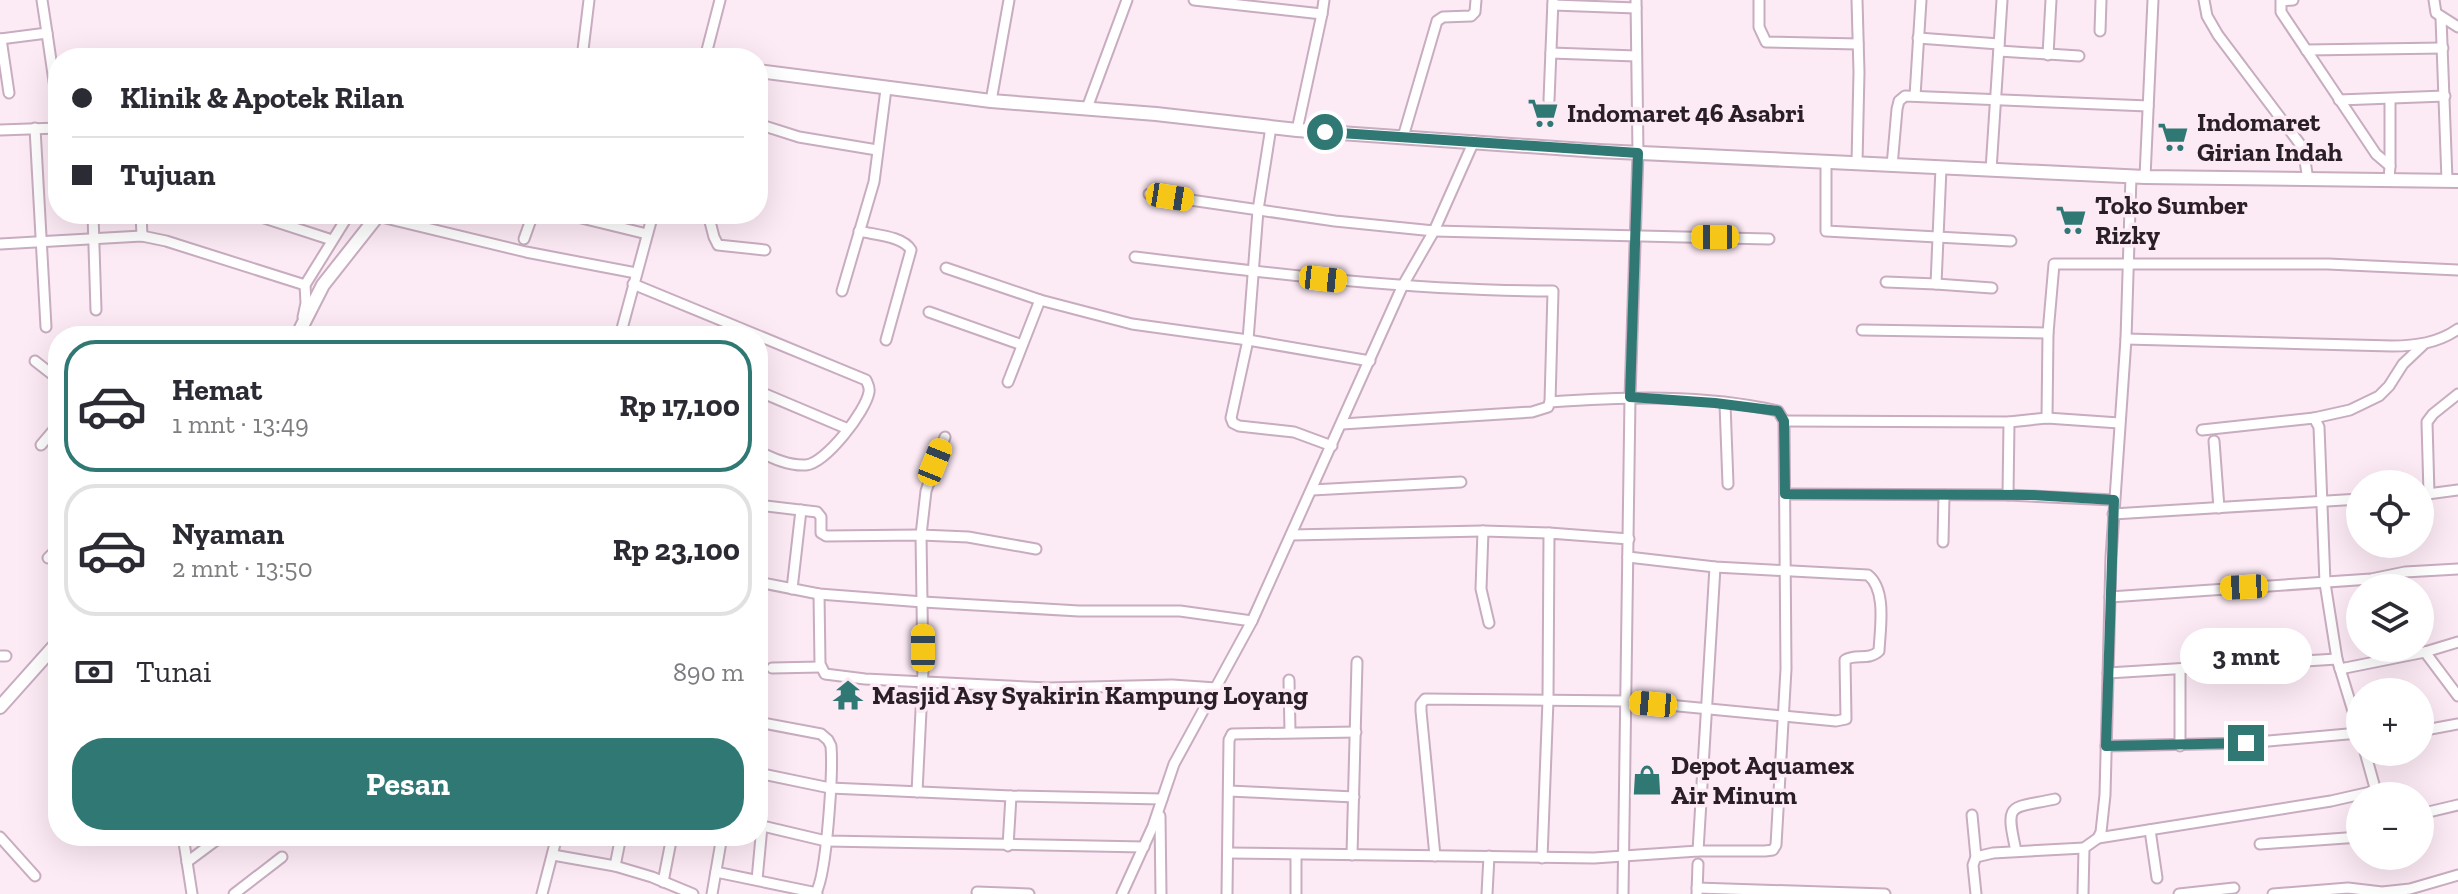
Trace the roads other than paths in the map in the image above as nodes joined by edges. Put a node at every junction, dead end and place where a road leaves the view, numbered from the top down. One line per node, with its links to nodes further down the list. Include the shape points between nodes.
1 (42, 0): 25 (street)
2 (589, 0): 30 (street)
3 (720, 0): 31 (street)
4 (1009, 0): 48 (street)
5 (1127, 0): 50 (street)
6 (1194, 0): 21 (street)
7 (1324, 0): 21 (street)
8 (1476, 0): 57 (street, via 1471,16 1437,21)
9 (1759, 0): 28 (street, via 1759,27 1766,42)
10 (1857, 0): 28 (street)
11 (1921, 0): 26 (street)
12 (2002, 0): 32 (street)
13 (2051, 0): 36 (street)
14 (2101, 0): 24 (street)
15 (2153, 0): 49 (street)
16 (2204, 0): 69 (street, via 2218,35 2303,148)
17 (2293, 0): 34 (street, via 2281,1 2281,12)
18 (2434, 0): 22 (street)
19 (1553, 3): 20 (street); 35 (street)
20 (1636, 4): 37 (street)
21 (1322, 14): 56 (street)
22 (2441, 18): 23 (street); 33 (street)
23 (2458, 27)
24 (2100, 31)
25 (47, 33): 27 (street); 29 (street)
26 (1918, 38): 32 (street); 42 (street)
27 (1, 39): 41 (street)
28 (1858, 44): 62 (street)
29 (49, 48)
30 (583, 48)
31 (708, 48)
32 (1999, 48): 36 (street); 46 (street)
33 (2443, 48): 34 (street); 43 (street)
34 (2306, 50): 47 (street)
35 (1551, 53): 37 (street); 45 (street)
36 (2048, 55): 38 (street)
37 (1636, 56): 60 (street)
38 (2079, 56)
39 (768, 72): 40 (street)
40 (886, 89): 48 (street); 59 (street)
41 (9, 93)
42 (1915, 96): 46 (street); 63 (street, via 1899,101)
43 (2445, 96): 44 (street); 70 (street)
44 (2390, 99): 47 (street); 66 (street)
45 (1549, 100)
46 (1995, 100): 49 (street); 65 (street)
47 (2339, 100): 66 (street)
48 (991, 101): 50 (street)
49 (2148, 106): 68 (street)
50 (1087, 108): 52 (street)
51 (768, 127): 59 (street)
52 (1271, 127): 56 (street); 72 (street)
53 (35, 128): 54 (street); 55 (street); 93 (street)
54 (48, 128)
55 (0, 130)
56 (1297, 130): 57 (street)
57 (1403, 137): 58 (street)
58 (1474, 141): 60 (street); 84 (street)
59 (877, 150): 83 (street, via 874,182)
60 (1638, 153): 61 (street); 87 (street)
61 (1826, 162): 62 (street); 88 (street, via 1826,231)
62 (1857, 163): 63 (street)
63 (1892, 166): 64 (street)
64 (1941, 168): 65 (street); 88 (street)
65 (1991, 170): 67 (street)
66 (2390, 172): 69 (street); 70 (street)
67 (2131, 176): 68 (street); 98 (street)
68 (2145, 177): 69 (street)
69 (2308, 180)
70 (2452, 180)
71 (1149, 194): 72 (street)
72 (1258, 210): 84 (street); 101 (street)
73 (94, 224): 91 (street)
74 (141, 224): 86 (street)
75 (283, 224): 92 (street)
76 (342, 224): 92 (street)
77 (371, 224): 114 (street, via 328,277)
78 (414, 224): 102 (street)
79 (529, 224): 89 (street)
80 (613, 224): 85 (street)
81 (650, 224): 85 (street)
82 (711, 224): 96 (street, via 718,245)
83 (859, 231): 109 (street); 123 (street, via 898,240 911,250)
84 (1434, 231): 87 (street); 107 (street)
85 (647, 234): 102 (street)
86 (142, 236): 91 (street); 106 (street)
87 (1634, 237): 90 (street); 133 (street)
88 (1939, 237): 94 (street); 105 (street)
89 (524, 239)
90 (1769, 239)
91 (95, 240): 93 (street); 111 (street)
92 (332, 240): 106 (street)
93 (42, 241): 95 (street); 117 (street)
94 (2011, 241)
95 (0, 244)
96 (765, 250)
97 (1135, 257): 101 (street)
98 (2129, 263): 100 (street); 120 (street, via 2054,264); 122 (street)
99 (946, 268): 110 (street)
100 (2458, 270)
101 (1254, 271): 107 (street); 124 (street)
102 (636, 273): 104 (street)
103 (1886, 282): 105 (street)
104 (633, 284): 115 (street); 116 (street)
105 (1936, 284): 108 (street)
106 (305, 285): 113 (street)
107 (1403, 285): 128 (street); 134 (street, via 1553,291)
108 (1992, 288)
109 (842, 291)
110 (1040, 300): 124 (street, via 1132,324); 126 (street)
111 (96, 310)
112 (929, 312): 126 (street)
113 (300, 326)
114 (301, 326)
115 (622, 326)
116 (739, 326)
117 (46, 327)
118 (2458, 329): 125 (street)
119 (1862, 330): 120 (street)
120 (2048, 333): 136 (street)
121 (768, 338): 142 (street, via 866,380 869,393)
122 (2126, 339): 125 (street); 140 (street)
123 (886, 340)
124 (1248, 340): 128 (street); 148 (street, via 1233,423 1294,432)
125 (2424, 343): 137 (street, via 2379,396)
126 (1022, 345): 130 (street)
127 (35, 361): 129 (street)
128 (1370, 361): 141 (street)
129 (48, 371)
130 (1008, 382)
131 (2458, 394): 150 (street, via 2427,422)
132 (768, 395): 142 (street)
133 (1630, 397): 134 (street); 135 (street); 170 (street)
134 (1550, 402): 141 (street, via 1532,412)
135 (1725, 404): 138 (street, via 1778,411); 152 (street)
136 (2047, 418): 139 (street); 140 (street)
137 (2314, 418): 143 (street); 161 (street)
138 (1784, 421): 139 (street); 156 (street)
139 (2009, 422): 158 (street)
140 (2119, 423): 159 (street)
141 (1342, 424): 148 (street)
142 (848, 429): 149 (street, via 816,462 787,463)
143 (2202, 430)
144 (48, 437): 147 (street)
145 (945, 437): 168 (street, via 926,491)
146 (2214, 441): 163 (street)
147 (41, 445)
148 (1332, 446): 153 (street)
149 (768, 455)
150 (2425, 470)
151 (1461, 482): 153 (street)
152 (1728, 484)
153 (1312, 490): 169 (street)
154 (2458, 490): 155 (street)
155 (2434, 493)
156 (1785, 494): 157 (street); 176 (street)
157 (1944, 495): 158 (street); 171 (street)
158 (2008, 495): 159 (street)
159 (2114, 500): 165 (street)
160 (2346, 500): 161 (street)
161 (2323, 502): 163 (street); 177 (street)
162 (768, 506): 164 (street)
163 (2219, 508): 165 (street)
164 (801, 510): 168 (street, via 820,514 821,533 826,536); 179 (street)
165 (2113, 514): 181 (street)
166 (1483, 531): 167 (street); 169 (street); 184 (street, via 1481,589)
167 (1549, 533): 170 (street); 201 (street)
168 (921, 535): 172 (street); 182 (street)
169 (1291, 535): 183 (street)
170 (1629, 539): 173 (street)
171 (1943, 542)
172 (1036, 549)
173 (1628, 557): 174 (street); 202 (street)
174 (1715, 567): 176 (street); 204 (street)
175 (2458, 569): 177 (street)
176 (1786, 571): 205 (street); 205 (street, via 1872,577 1879,590 1879,647 1870,657 1845,660 1845,721)
177 (2325, 583): 181 (street); 191 (street)
178 (768, 584): 179 (street)
179 (792, 589): 180 (street)
180 (819, 594): 182 (street); 192 (street)
181 (2110, 597): 195 (street)
182 (923, 602): 183 (street, via 1180,611); 197 (street)
183 (1252, 621): 198 (street)
184 (1489, 623)
185 (2458, 642): 186 (street)
186 (2434, 649)
187 (48, 653): 203 (street)
188 (1357, 662): 210 (street)
189 (2352, 662): 191 (street)
190 (2432, 662): 200 (street)
191 (2338, 664): 194 (street); 199 (street)
192 (821, 667): 193 (street); 197 (street, via 835,676)
193 (772, 668)
194 (2180, 670): 195 (street); 213 (street)
195 (2108, 673): 212 (street)
196 (1289, 680): 209 (street)
197 (922, 682): 198 (street); 217 (street)
198 (1216, 688): 222 (street, via 1185,741)
199 (2346, 689)
200 (2458, 696)
201 (1548, 700): 202 (street); 249 (street, via 1431,698 1421,704); 254 (street)
202 (1626, 701): 204 (street); 251 (street)
203 (0, 707)
204 (1706, 708): 205 (street); 243 (street)
205 (1784, 715): 243 (street, via 1773,850)
206 (768, 724): 215 (street, via 828,740)
207 (2458, 724): 208 (street)
208 (2434, 728)
209 (1290, 732): 210 (street); 216 (street, via 1232,734)
210 (1356, 732): 219 (street)
211 (2346, 734): 213 (street)
212 (2106, 746): 213 (street); 229 (street)
213 (2180, 746)
214 (768, 775): 215 (street)
215 (830, 788): 217 (street); 231 (street)
216 (1229, 791): 219 (street); 245 (street)
217 (917, 792): 218 (street)
218 (1011, 796): 222 (street); 240 (street)
219 (1354, 797): 248 (street)
220 (2055, 799): 244 (street, via 2011,812)
221 (2346, 799): 227 (street)
222 (1161, 804): 241 (street); 275 (street)
223 (2458, 805): 224 (street)
224 (2434, 811)
225 (1972, 815): 253 (street)
226 (768, 828): 231 (street)
227 (2150, 830): 229 (street); 261 (street)
228 (0, 837): 260 (street)
229 (2098, 838): 242 (street)
230 (2346, 838): 232 (street)
231 (826, 841): 240 (street); 267 (street)
232 (2260, 844)
233 (185, 846): 255 (street)
234 (209, 846): 255 (street)
235 (555, 846): 246 (street)
236 (619, 846): 257 (street)
237 (670, 846): 263 (street)
238 (720, 846): 258 (street)
239 (759, 846): 262 (street)
240 (1008, 846): 241 (street)
241 (1144, 847): 274 (street)
242 (2084, 848): 244 (street); 282 (street)
243 (1698, 851): 251 (street)
244 (2016, 851): 253 (street)
245 (1228, 853): 247 (street); 276 (street)
246 (553, 855): 257 (street); 270 (street)
247 (1296, 855): 248 (street); 277 (street)
248 (1352, 855): 249 (street)
249 (1435, 856): 250 (street)
250 (1489, 856): 254 (street); 278 (street)
251 (1623, 856): 254 (street); 279 (street)
252 (282, 857): 269 (street)
253 (1976, 857): 281 (street)
254 (1542, 858)
255 (187, 862): 268 (street)
256 (1698, 864): 265 (street)
257 (615, 866): 263 (street)
258 (716, 872): 262 (street); 272 (street)
259 (2458, 875): 284 (street, via 2382,892 2348,888)
260 (35, 876)
261 (2157, 878)
262 (757, 880): 267 (street)
263 (663, 882): 271 (street)
264 (2234, 888): 283 (street)
265 (1697, 891): 280 (street)
266 (977, 892): 273 (street)
267 (816, 893)
268 (192, 894)
269 (234, 894)
270 (542, 894)
271 (693, 894)
272 (712, 894)
273 (1029, 894)
274 (1122, 894)
275 (1161, 894)
276 (1227, 894)
277 (1296, 894)
278 (1487, 894)
279 (1623, 894)
280 (1885, 894)
281 (1976, 894)
282 (2083, 894)
283 (2179, 894)
284 (2273, 894)

